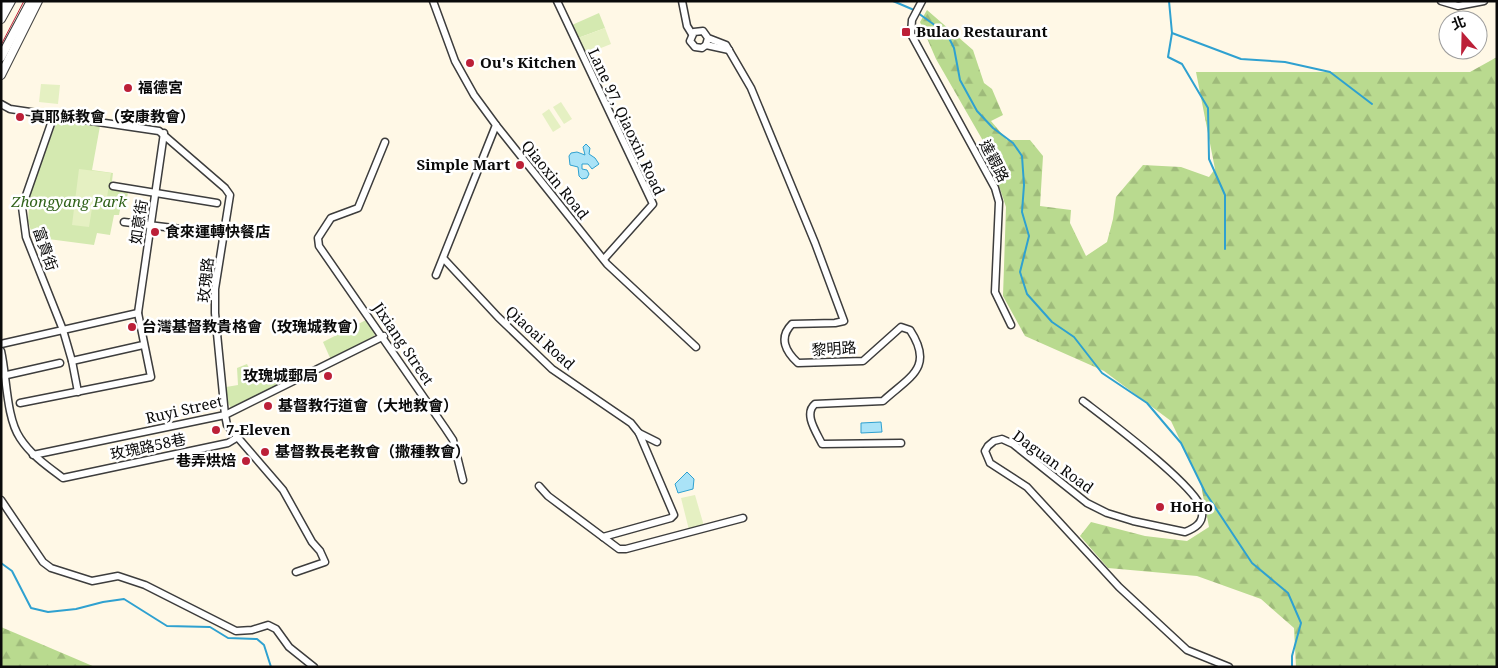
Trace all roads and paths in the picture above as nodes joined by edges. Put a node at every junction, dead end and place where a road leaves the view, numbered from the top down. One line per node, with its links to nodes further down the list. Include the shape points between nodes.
1 (3, 1): 11 (street)
2 (11, 1): 12 (street)
3 (32, 1): 15 (street)
4 (38, 1): 16 (street)
5 (433, 1): 19 (street, Qiaoxin Road, via 455,61)
6 (557, 1): 29 (street, Lane 97, Qiaoxin Road, via 653,204)
7 (682, 1): 13 (street, 黎明路)
8 (922, 1): 32 (street, 達觀路, via 912,20 911,34 995,188 998,202 995,292)
9 (1441, 1): 10 (street, via 1458,6)
10 (1484, 1)
11 (1, 6)
12 (1, 19)
13 (694, 32): 14 (street, 黎明路, via 705,33); 14 (street, 黎明路, via 690,41 695,47 702,48)
14 (707, 42): 49 (street, 黎明路, via 726,45 751,88 816,243 844,321 792,324 784,337 789,354 798,363 863,361 901,327 910,330 922,354 919,368 882,401 815,404 810,411 822,444)
15 (1, 57)
16 (1, 75)
17 (1, 104): 18 (street, 玫瑰路, via 10,109)
18 (54, 115): 20 (street, 玫瑰路); 33 (street, 富貴街, via 22,207 26,237)
19 (496, 125): 28 (street); 29 (street, Qiaoxin Road)
20 (164, 133): 23 (street, 如意街); 45 (street, 玫瑰路, via 230,195 215,289)
21 (385, 142): 34 (street, Jixiang Street, via 358,208 331,218 318,238 324,253)
22 (112, 186): 23 (street)
23 (156, 194): 24 (street); 26 (street, 如意街)
24 (217, 203)
25 (124, 222): 26 (street)
26 (151, 226): 27 (street); 31 (street, 如意街)
27 (214, 233)
28 (444, 259): 30 (street); 46 (street, Qiaoai Road, via 552,369 631,423)
29 (604, 259): 37 (street, Qiaoxin Road)
30 (436, 274)
31 (138, 313): 33 (street); 36 (street, 如意街)
32 (1011, 325)
33 (63, 330): 35 (street); 39 (street, 富貴街)
34 (384, 336): 45 (street, Ruyi Street); 51 (street, Jixiang Street, via 453,440)
35 (1, 344)
36 (143, 345): 39 (street); 42 (street, 如意街, via 151,377)
37 (696, 348)
38 (1, 351): 41 (street)
39 (72, 361): 42 (street, 富貴街)
40 (60, 363): 41 (street)
41 (7, 376): 50 (street, via 9,406 19,437)
42 (78, 392): 44 (street)
43 (1083, 401): 58 (street, Daguan Road, via 1168,469 1194,496 1202,509 1202,520 1195,528 1185,532 1107,513 1087,503 1013,444 1002,439 988,446 986,456 990,463 1028,487 1119,587 1187,650)
44 (20, 403)
45 (225, 415): 47 (street, 玫瑰路, via 227,425); 50 (street, Ruyi Street)
46 (639, 433): 48 (street); 55 (street, via 674,515)
47 (238, 437): 50 (street, 玫瑰路58巷, via 228,443 63,478); 56 (street, 玫瑰路, via 283,490 320,551 324,562)
48 (657, 442)
49 (901, 443)
50 (33, 455)
51 (463, 480)
52 (539, 486): 55 (street)
53 (1, 500): 57 (street, via 43,562 51,568 92,581 118,576 145,585 236,631 268,626 276,629 289,647)
54 (743, 518): 55 (street, via 626,549 619,549)
55 (603, 537)
56 (296, 572)
57 (314, 667)
58 (1229, 667)

